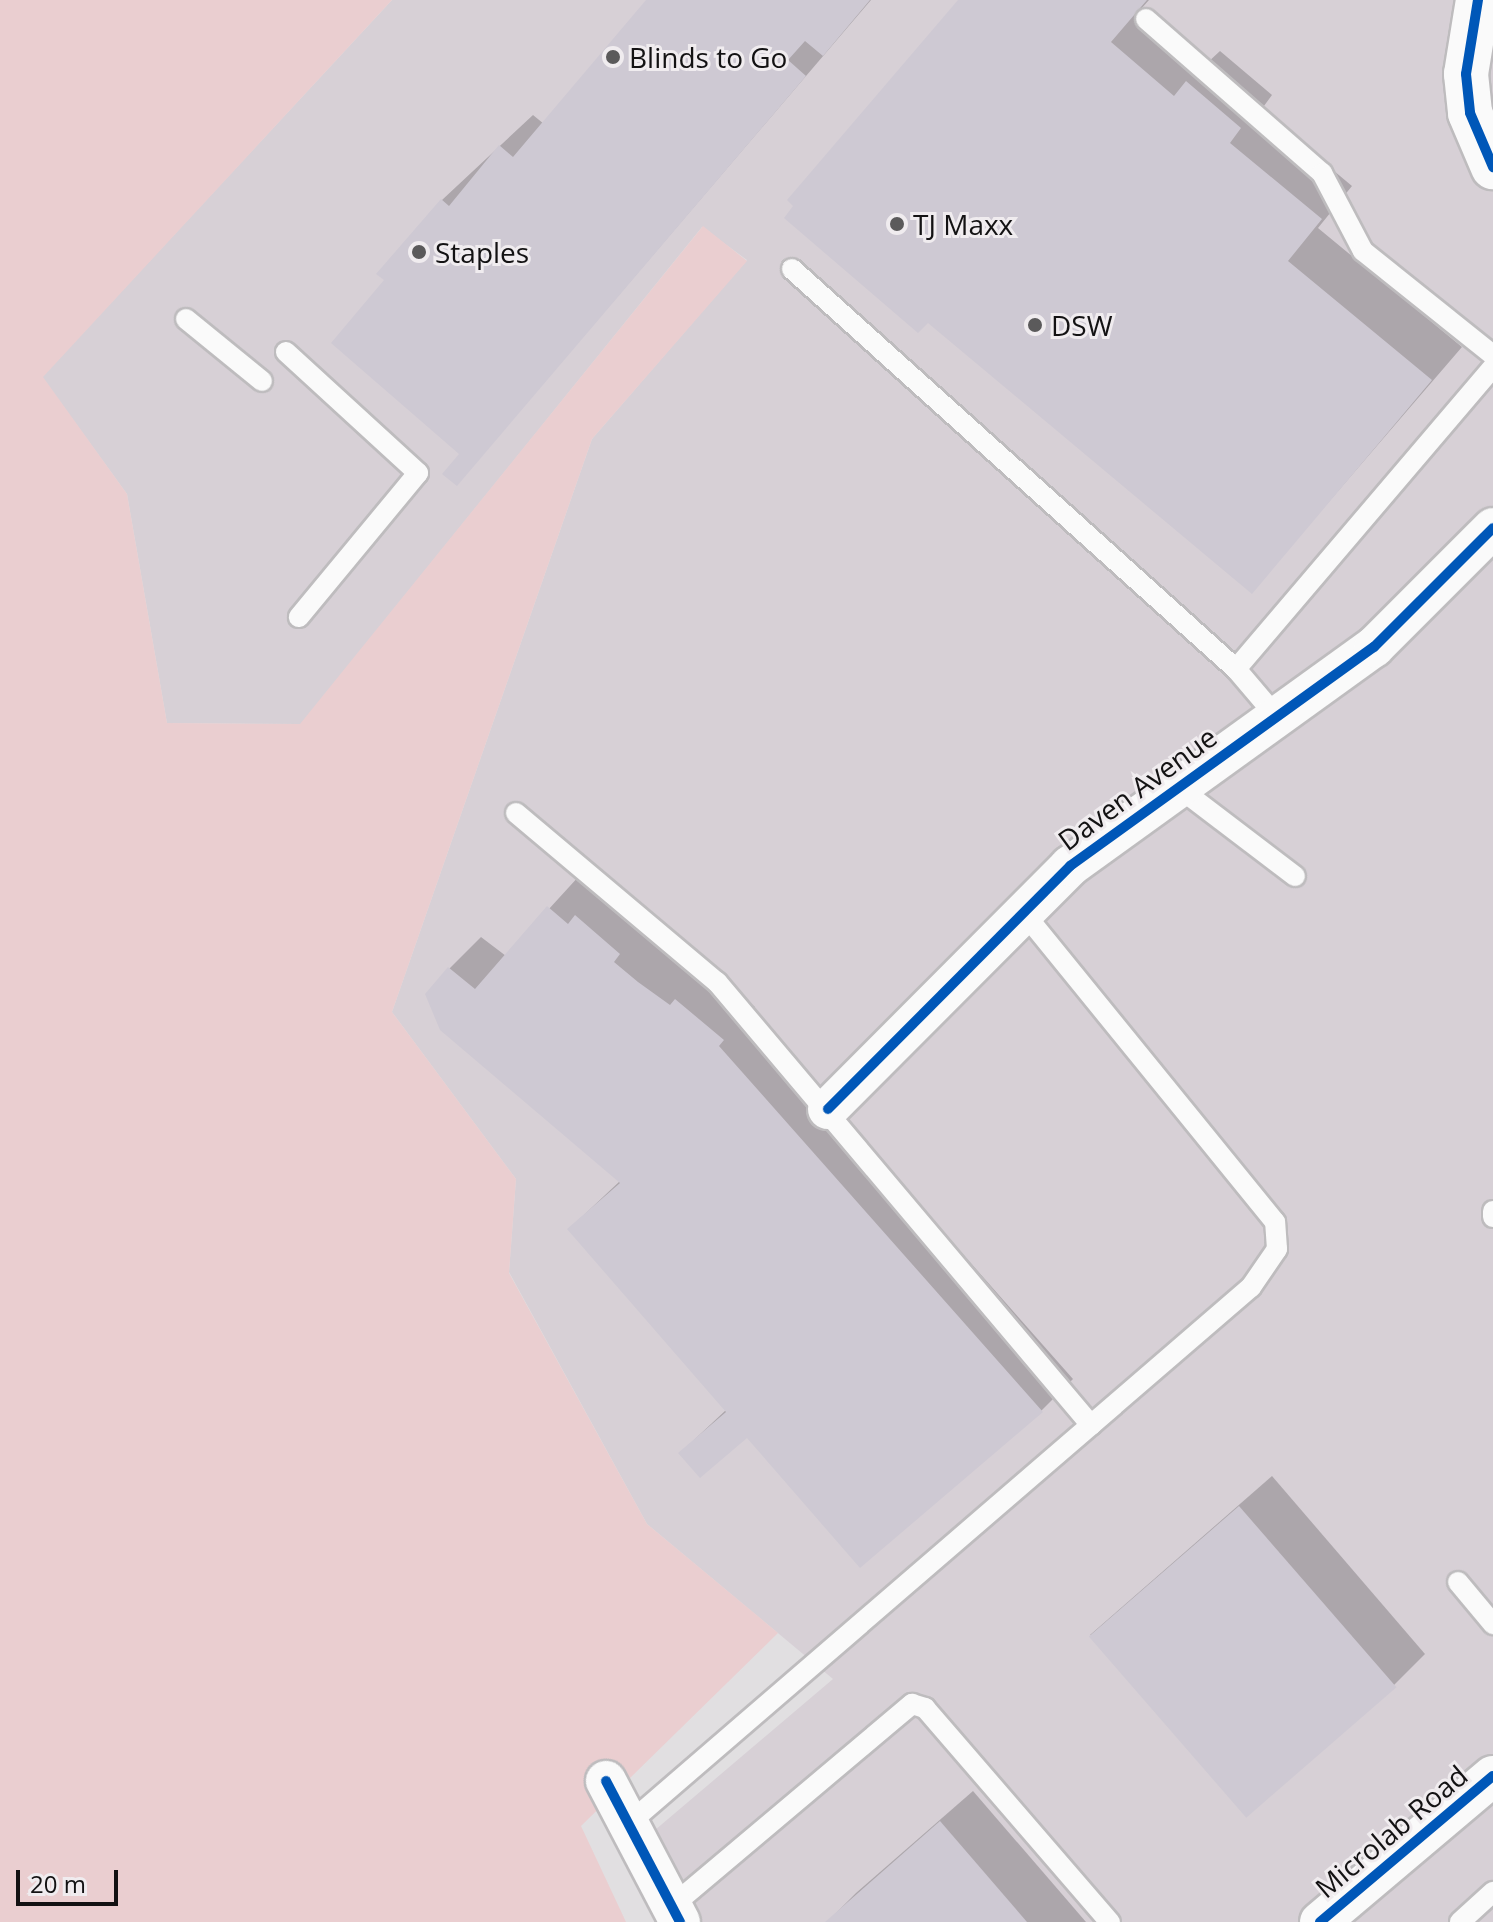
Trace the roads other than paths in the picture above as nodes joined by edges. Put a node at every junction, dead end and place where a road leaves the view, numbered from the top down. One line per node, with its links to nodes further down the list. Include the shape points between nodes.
1 (1478, 0): 3 (street, via 1466,74 1470,113)
2 (1146, 19): 7 (lane, via 1322,173 1363,251)
3 (1493, 167)
4 (792, 269): 12 (lane)
5 (186, 319): 9 (lane)
6 (286, 352): 11 (lane, via 418,473)
7 (1493, 355)
8 (1493, 367): 12 (lane)
9 (262, 381)
10 (1493, 528): 13 (street, Daven Avenue, via 1374,647)
11 (299, 617)
12 (1236, 669): 13 (lane)
13 (1276, 716): 14 (street, Daven Avenue)
14 (1178, 787): 16 (lane); 17 (street, Daven Avenue)
15 (516, 813): 18 (lane, via 717,982)
16 (1295, 876)
17 (1021, 909): 18 (street, Daven Avenue); 19 (lane, via 1275,1222 1277,1249 1251,1287)
18 (828, 1109): 19 (lane)
19 (1091, 1425): 24 (lane)
20 (1458, 1582): 21 (lane)
21 (1493, 1624)
22 (606, 1781): 24 (street)
23 (1491, 1782): 28 (street, Microlab Road)
24 (627, 1825): 26 (street)
25 (1493, 1892): 29 (lane)
26 (676, 1914): 27 (lane, via 912,1704 925,1708)
27 (1110, 1922)
28 (1320, 1922)
29 (1460, 1922)

